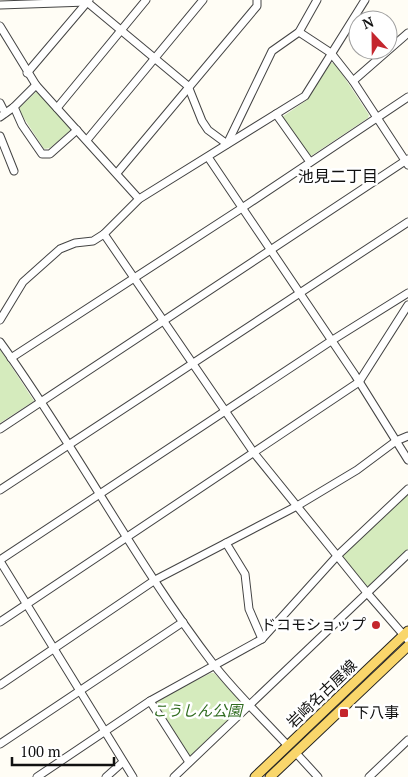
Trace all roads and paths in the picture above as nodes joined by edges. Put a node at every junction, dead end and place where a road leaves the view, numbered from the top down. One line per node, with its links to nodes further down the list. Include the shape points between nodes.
1 (146, 0): 9 (street)
2 (203, 0): 13 (street)
3 (257, 0): 17 (street, via 257,6)
4 (317, 0): 10 (street)
5 (365, 0): 12 (street)
6 (88, 1): 7 (street); 9 (street); 14 (street)
7 (0, 5)
8 (0, 26): 14 (street)
9 (122, 30): 13 (street); 21 (street)
10 (299, 32): 12 (street); 28 (street, via 272,51)
11 (408, 33): 15 (street)
12 (331, 53): 15 (street); 22 (street, via 305,96)
13 (156, 57): 17 (street); 27 (street)
14 (27, 73): 16 (street)
15 (353, 81): 24 (street)
16 (36, 85): 20 (street); 21 (street)
17 (188, 86): 28 (street, via 208,130); 33 (street)
18 (408, 97): 24 (street)
19 (0, 103): 23 (street)
20 (14, 107): 23 (street); 25 (street, via 42,154 50,154)
21 (57, 108): 25 (street)
22 (276, 114): 28 (street); 30 (street)
23 (3, 115)
24 (376, 118): 30 (street); 31 (street)
25 (77, 130): 27 (street)
26 (0, 136): 32 (street)
27 (87, 140): 33 (street)
28 (227, 144): 29 (street)
29 (208, 157): 34 (street); 35 (street)
30 (310, 162): 35 (street)
31 (407, 162): 38 (street)
32 (14, 171)
33 (117, 173): 34 (street)
34 (139, 199): 37 (street)
35 (242, 208): 38 (street); 39 (street)
36 (408, 222): 41 (street)
37 (104, 234): 39 (street); 43 (street, via 60,250 24,282)
38 (270, 250): 41 (street); 44 (street)
39 (135, 277): 44 (street); 47 (street)
40 (408, 293): 45 (street)
41 (299, 294): 45 (street); 48 (street)
42 (408, 305): 49 (street)
43 (0, 320)
44 (163, 321): 48 (street); 50 (street)
45 (331, 341): 49 (street); 51 (street)
46 (0, 342): 47 (street)
47 (12, 358): 50 (street)
48 (194, 363): 51 (street); 55 (street)
49 (359, 382): 54 (street); 56 (street)
50 (40, 402): 52 (street); 55 (street)
51 (226, 410): 56 (street); 60 (street)
52 (0, 429)
53 (408, 436): 54 (street)
54 (396, 441): 57 (street); 61 (street, via 357,470)
55 (67, 445): 59 (street); 60 (street)
56 (254, 453): 61 (street); 62 (street)
57 (408, 460)
58 (408, 489): 65 (street)
59 (0, 490)
60 (98, 494): 62 (street); 66 (street)
61 (297, 506): 63 (street); 65 (street)
62 (126, 538): 67 (street); 69 (street)
63 (226, 543): 67 (street); 73 (street, via 245,574 249,608)
64 (408, 554): 68 (street)
65 (337, 556): 68 (street); 73 (street)
66 (0, 561): 69 (street)
67 (155, 580): 71 (street); 75 (street)
68 (368, 594): 72 (street); 80 (street)
69 (26, 604): 70 (street); 75 (street)
70 (0, 622)
71 (183, 622): 76 (street); 78 (street)
72 (407, 636): 84 (main road, 岩崎名古屋線)
73 (262, 639): 76 (street)
74 (408, 646): 85 (main road, 岩崎名古屋線)
75 (54, 649): 77 (street); 78 (street)
76 (215, 666): 79 (street); 80 (street)
77 (0, 685)
78 (79, 691): 81 (street); 83 (street)
79 (150, 701): 81 (street); 87 (street)
80 (250, 705): 84 (street); 87 (street)
81 (104, 732): 86 (street); 88 (street)
82 (408, 740): 95 (street)
83 (0, 744)
84 (288, 746): 92 (main road, 岩崎名古屋線)
85 (296, 753): 93 (main road, 岩崎名古屋線); 94 (street)
86 (123, 762): 89 (street); 90 (street)
87 (189, 762): 91 (street)
88 (37, 777)
89 (106, 777)
90 (133, 777)
91 (174, 777)
92 (255, 777)
93 (270, 777)
94 (318, 777)
95 (369, 777)

